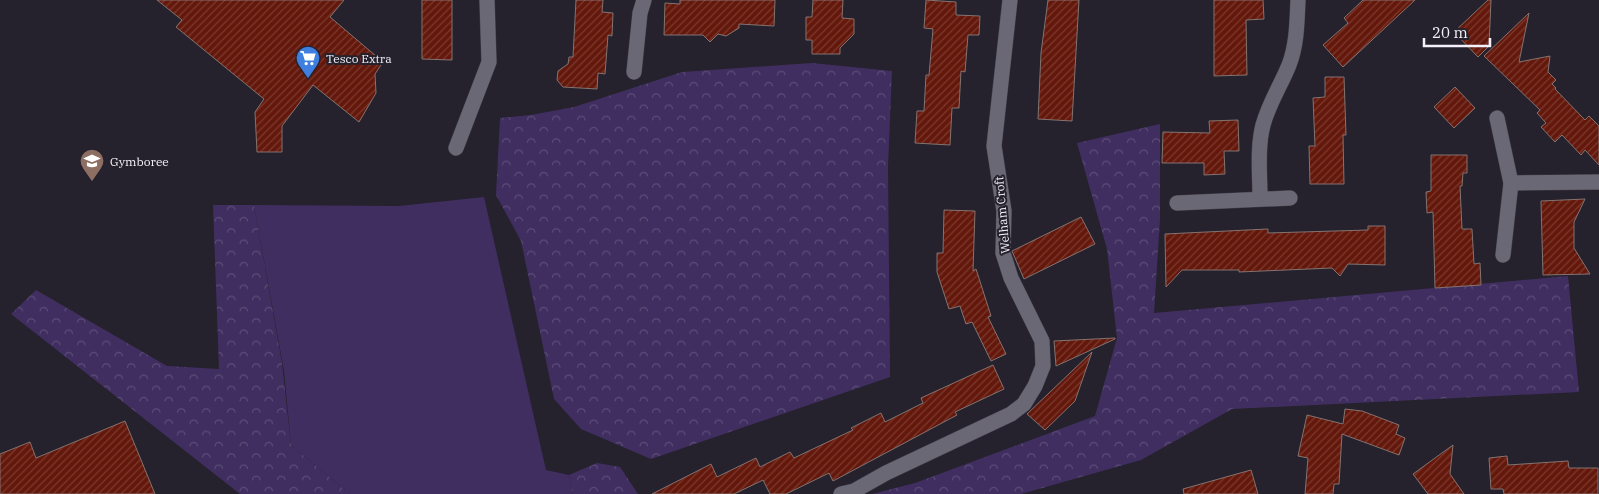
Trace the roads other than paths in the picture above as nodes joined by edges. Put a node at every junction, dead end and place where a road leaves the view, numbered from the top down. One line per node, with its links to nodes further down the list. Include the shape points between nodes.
1 (487, 0): 7 (street, via 489,62)
2 (644, 0): 5 (street)
3 (1010, 0): 14 (street, Welham Croft, via 994,146 1004,211 1003,253 1011,278 1042,341 1043,366 1024,404 1011,414 854,491)
4 (1298, 0): 10 (street, via 1290,63 1262,126)
5 (634, 72)
6 (1497, 118): 9 (street)
7 (456, 148)
8 (1599, 182): 9 (street)
9 (1511, 183): 13 (street)
10 (1260, 198): 11 (street); 12 (street)
11 (1290, 198)
12 (1177, 203)
13 (1503, 255)
14 (841, 494)

